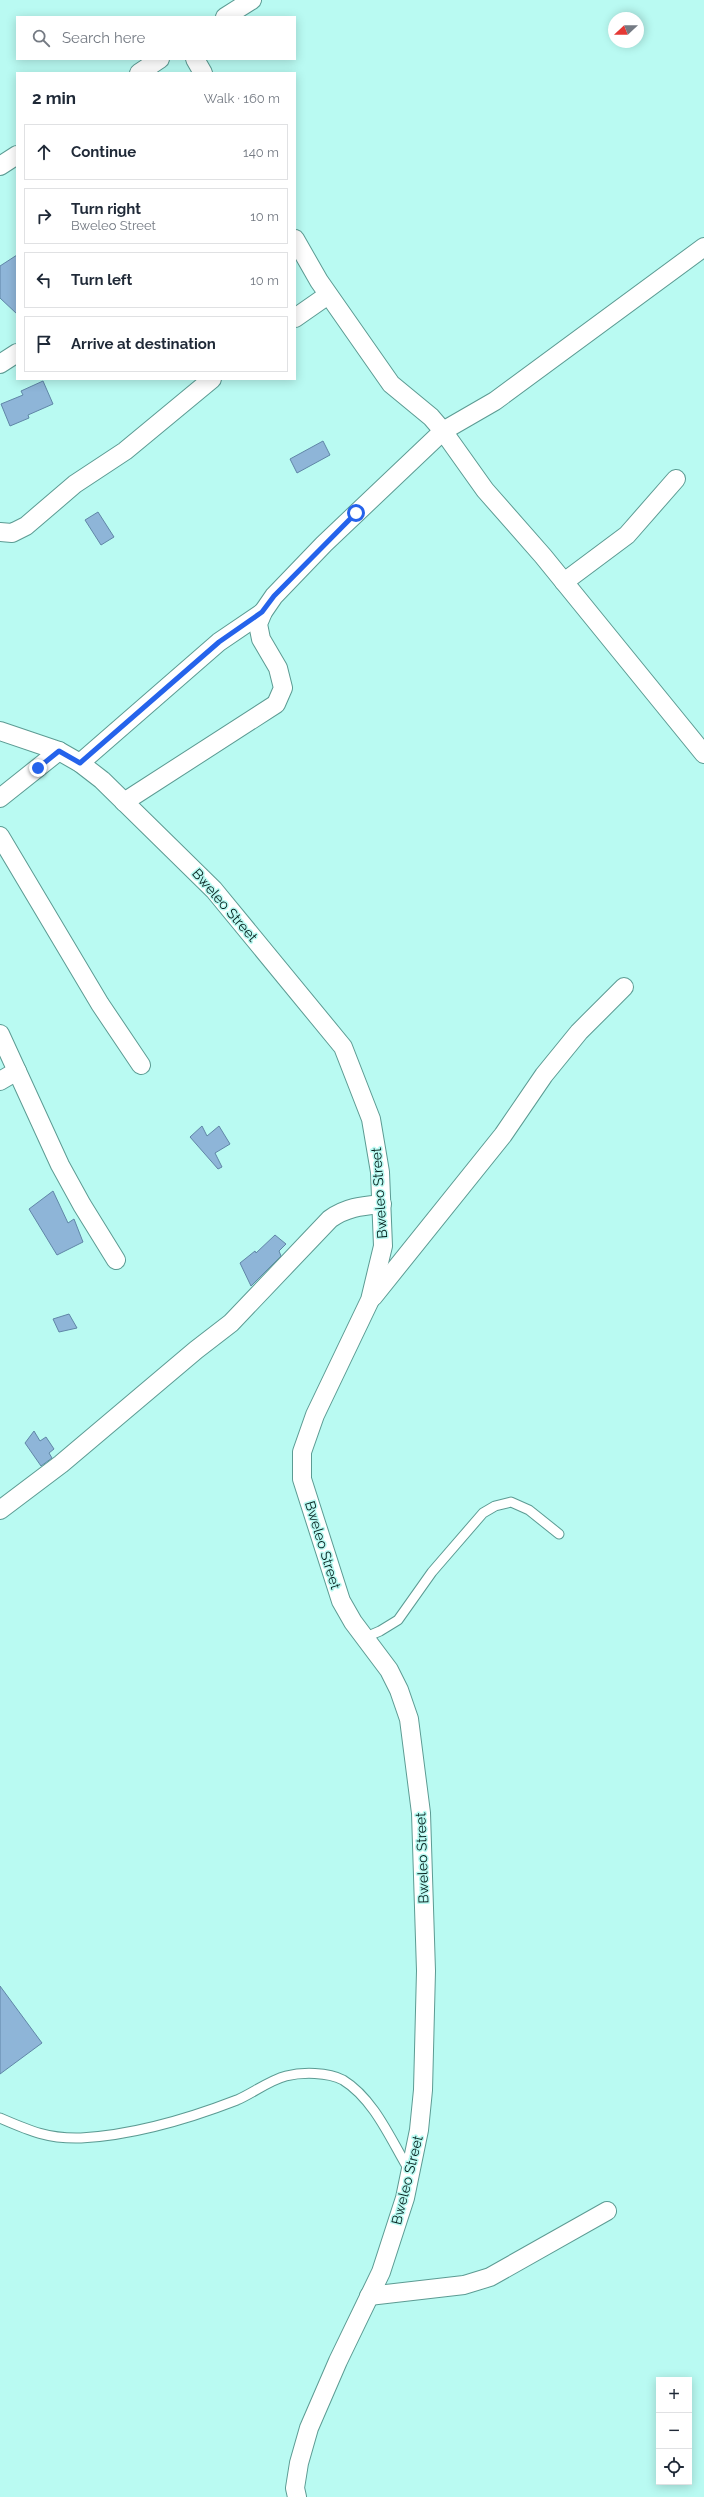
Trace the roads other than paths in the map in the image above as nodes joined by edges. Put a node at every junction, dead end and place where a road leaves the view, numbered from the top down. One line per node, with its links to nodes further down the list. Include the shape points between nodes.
1 (252, 0): 2 (street)
2 (227, 16)
3 (158, 60): 5 (street)
4 (196, 60): 6 (street)
5 (140, 72)
6 (202, 72)
7 (16, 156): 8 (street)
8 (0, 166)
9 (296, 241): 11 (street)
10 (704, 247): 16 (street, via 495,401)
11 (328, 295): 12 (street); 16 (street, via 391,384)
12 (296, 317)
13 (16, 354): 14 (street)
14 (0, 364)
15 (211, 380): 18 (street, via 125,451 75,484 26,526 12,533)
16 (443, 431): 19 (street, via 486,490); 20 (street, via 324,544)
17 (676, 479): 19 (street, via 626,535)
18 (0, 532)
19 (564, 582): 23 (street)
20 (262, 612): 24 (street, via 219,642); 26 (street, via 258,624 261,639 278,668 283,688 276,704)
21 (0, 731): 22 (street, Bweleo Street)
22 (59, 751): 24 (street, Bweleo Street); 25 (street)
23 (704, 754)
24 (80, 763): 26 (street, Bweleo Street)
25 (0, 798)
26 (124, 802): 33 (street, Bweleo Street, via 214,890 343,1047 371,1119 380,1172)
27 (0, 836): 30 (street, via 100,1004)
28 (624, 987): 35 (street, via 579,1032 544,1075 503,1135)
29 (0, 1034): 31 (street)
30 (141, 1065)
31 (17, 1071): 32 (street); 34 (street, via 60,1165)
32 (0, 1081)
33 (382, 1204): 35 (street, Bweleo Street, via 383,1246); 36 (street, via 354,1207 330,1219 231,1323 61,1464)
34 (116, 1260)
35 (370, 1300): 38 (street, Bweleo Street, via 314,1415 302,1452 302,1479 337,1589 353,1622)
36 (0, 1510)
37 (560, 1534): 38 (lane, via 529,1510 511,1502 495,1506 483,1513 432,1572 398,1620)
38 (366, 1637): 40 (street, Bweleo Street, via 390,1670 409,1719 421,1813 426,1971 423,2090)
39 (0, 2118): 40 (lane, via 42,2136 96,2136 148,2128 204,2113 249,2095 286,2076 314,2073 342,2080 369,2104)
40 (411, 2173): 42 (street, Bweleo Street, via 381,2272)
41 (607, 2211): 42 (street, via 490,2277 464,2285)
42 (369, 2296): 43 (street, Bweleo Street, via 309,2428 295,2488)
43 (297, 2497)

